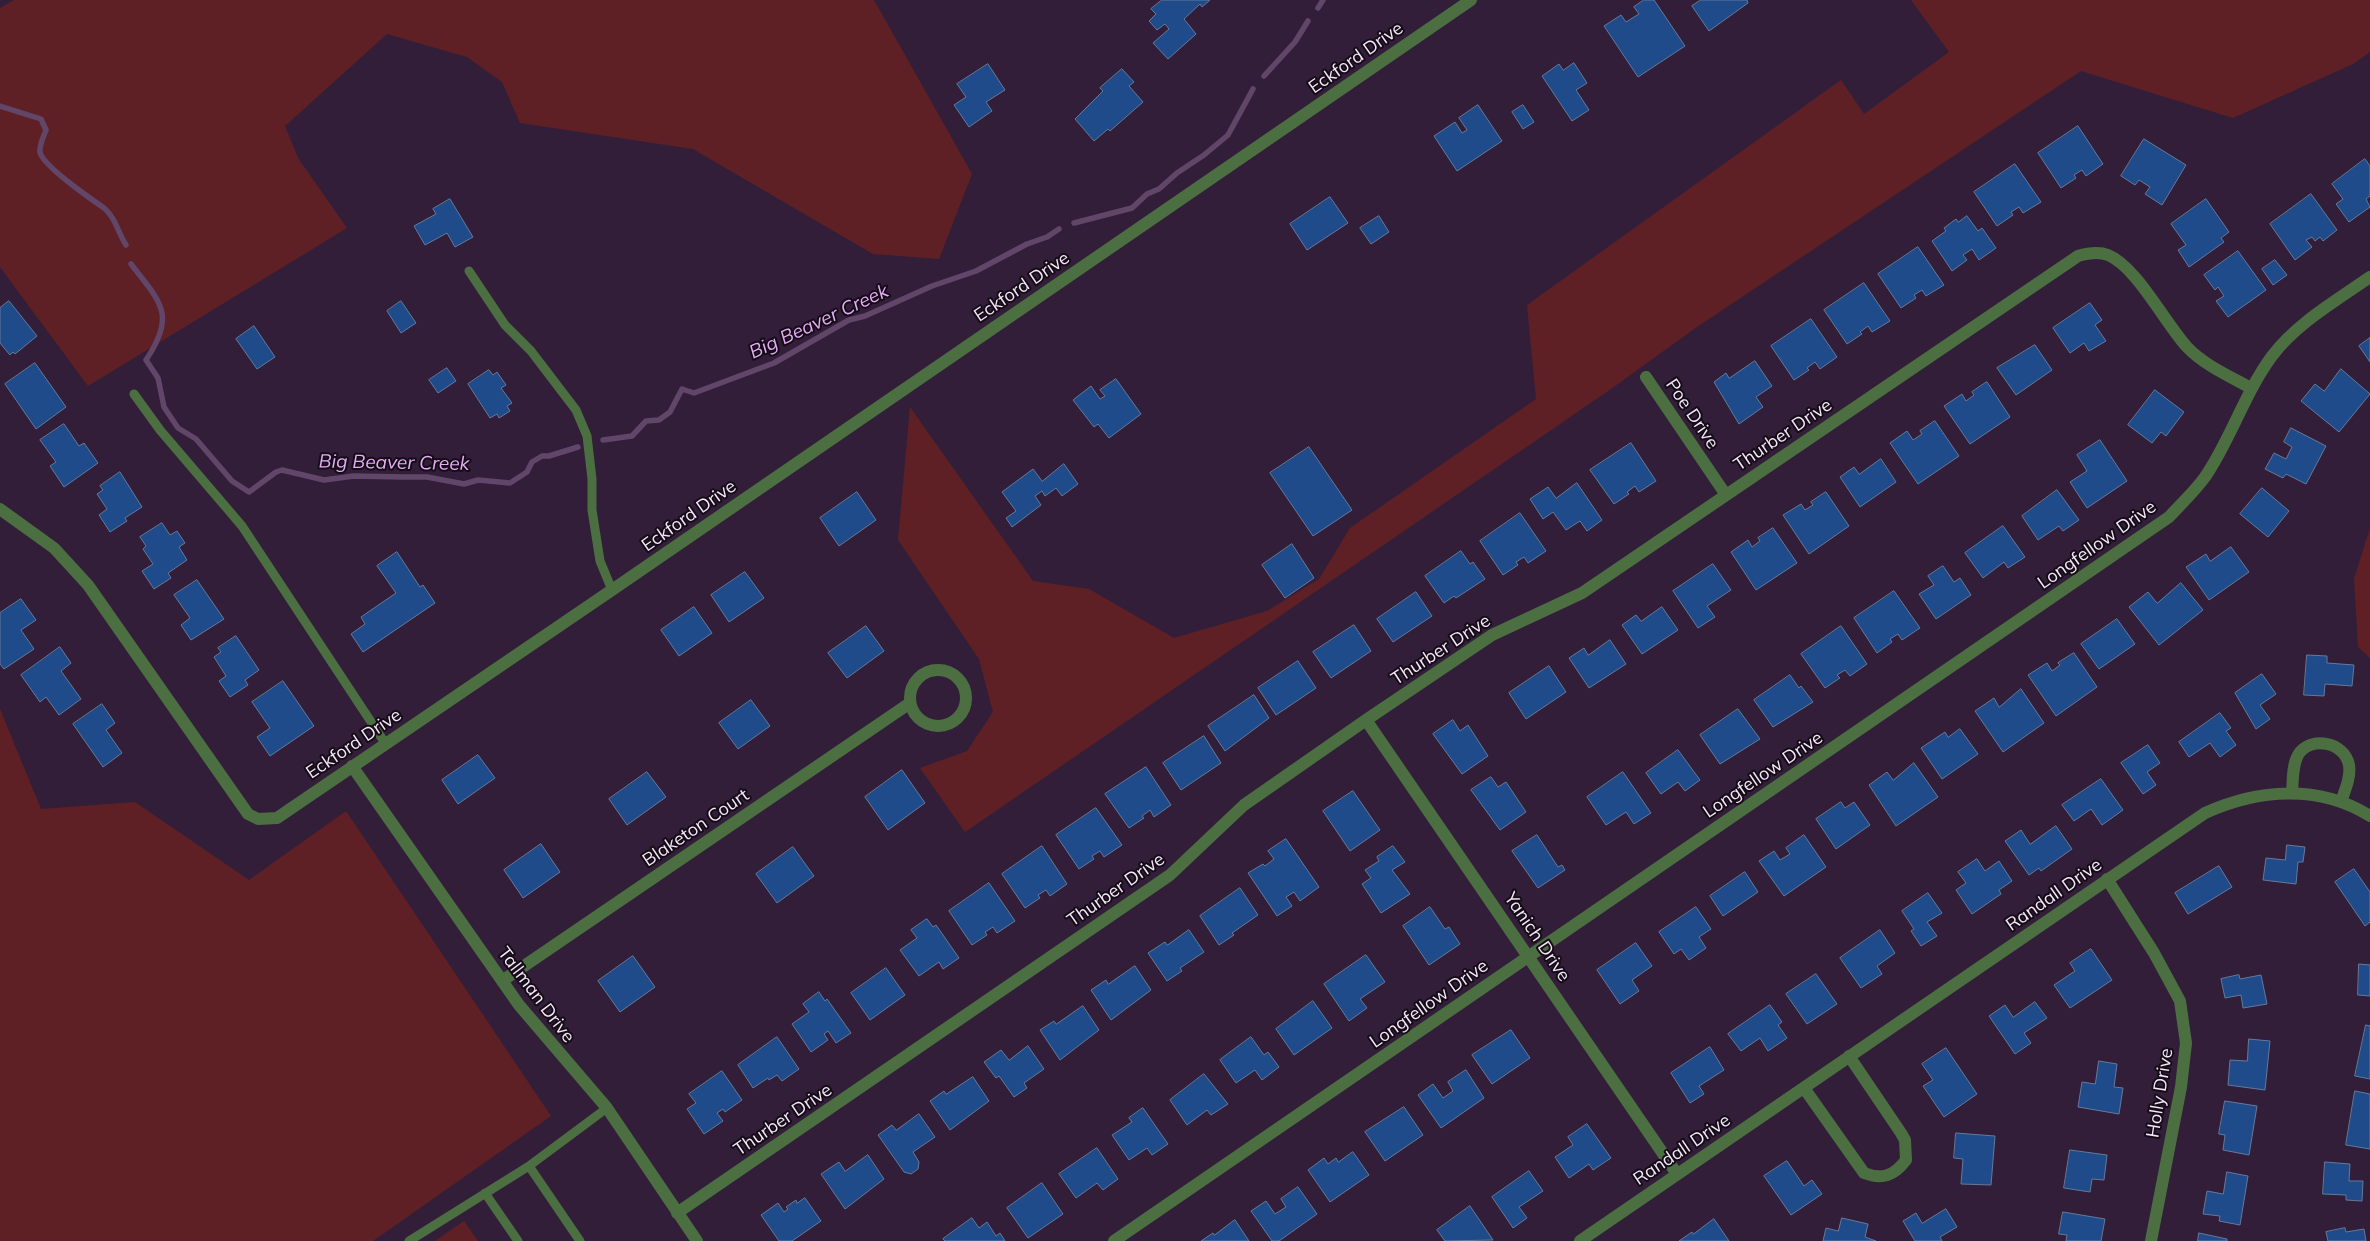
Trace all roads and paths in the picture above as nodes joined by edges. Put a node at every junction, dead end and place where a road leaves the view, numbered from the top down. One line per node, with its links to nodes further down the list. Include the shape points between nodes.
1 (1471, 0): 9 (street, Eckford Drive)
2 (469, 271): 9 (lane, via 505,325 536,358 576,410 587,436 592,510 600,561)
3 (2370, 277): 5 (street, Longfellow Drive, via 2316,315 2285,342)
4 (1646, 377): 7 (street, Poe Drive)
5 (2251, 388): 7 (street, Thurber Drive, via 2205,362 2188,348 2122,262 2106,254 2089,253 2066,262); 18 (street, Longfellow Drive, via 2204,478 2169,517)
6 (134, 394): 12 (lane, via 160,430 242,526)
7 (1726, 495): 11 (street, Thurber Drive, via 1582,593 1556,608 1492,635)
8 (0, 509): 13 (street, Eckford Drive, via 54,548 88,585 248,814 258,819 277,818)
9 (612, 590): 12 (street, Eckford Drive)
10 (910, 703): 10 (street, via 918,719 934,727 943,726 959,718 964,711 966,693 956,676 938,670 928,671 913,684); 19 (street, Blaketon Court)
11 (1366, 720): 18 (street, Yanich Drive); 26 (street, Thurber Drive, via 1244,805 1170,875)
12 (384, 743): 13 (street, Eckford Drive)
13 (352, 766): 19 (street, Tallman Drive)
14 (2292, 793): 15 (street, Randall Drive); 15 (street, via 2299,753 2324,742 2340,749 2349,762 2349,780); 17 (street, Randall Drive, via 2256,795 2206,813)
15 (2341, 802): 16 (street, Randall Drive)
16 (2370, 816)
17 (2107, 879): 20 (street, Randall Drive); 33 (street, Holly Drive, via 2180,1001 2186,1042 2181,1087)
18 (1529, 956): 24 (street, Yanich Drive); 31 (street, Longfellow Drive)
19 (502, 981): 22 (street, Tallman Drive, via 542,1035)
20 (1849, 1056): 21 (street, Randall Drive); 21 (street, via 1905,1140 1906,1160 1892,1173 1883,1178 1864,1173)
21 (1804, 1088): 24 (street, Randall Drive)
22 (606, 1108): 23 (lane); 26 (street, Tallman Drive)
23 (529, 1166): 25 (lane); 29 (lane)
24 (1677, 1174): 32 (street, Randall Drive)
25 (485, 1193): 27 (lane); 28 (lane)
26 (677, 1213): 30 (street, Tallman Drive)
27 (409, 1241)
28 (518, 1241)
29 (580, 1241)
30 (697, 1241)
31 (1114, 1241)
32 (1580, 1241)
33 (2151, 1241)

